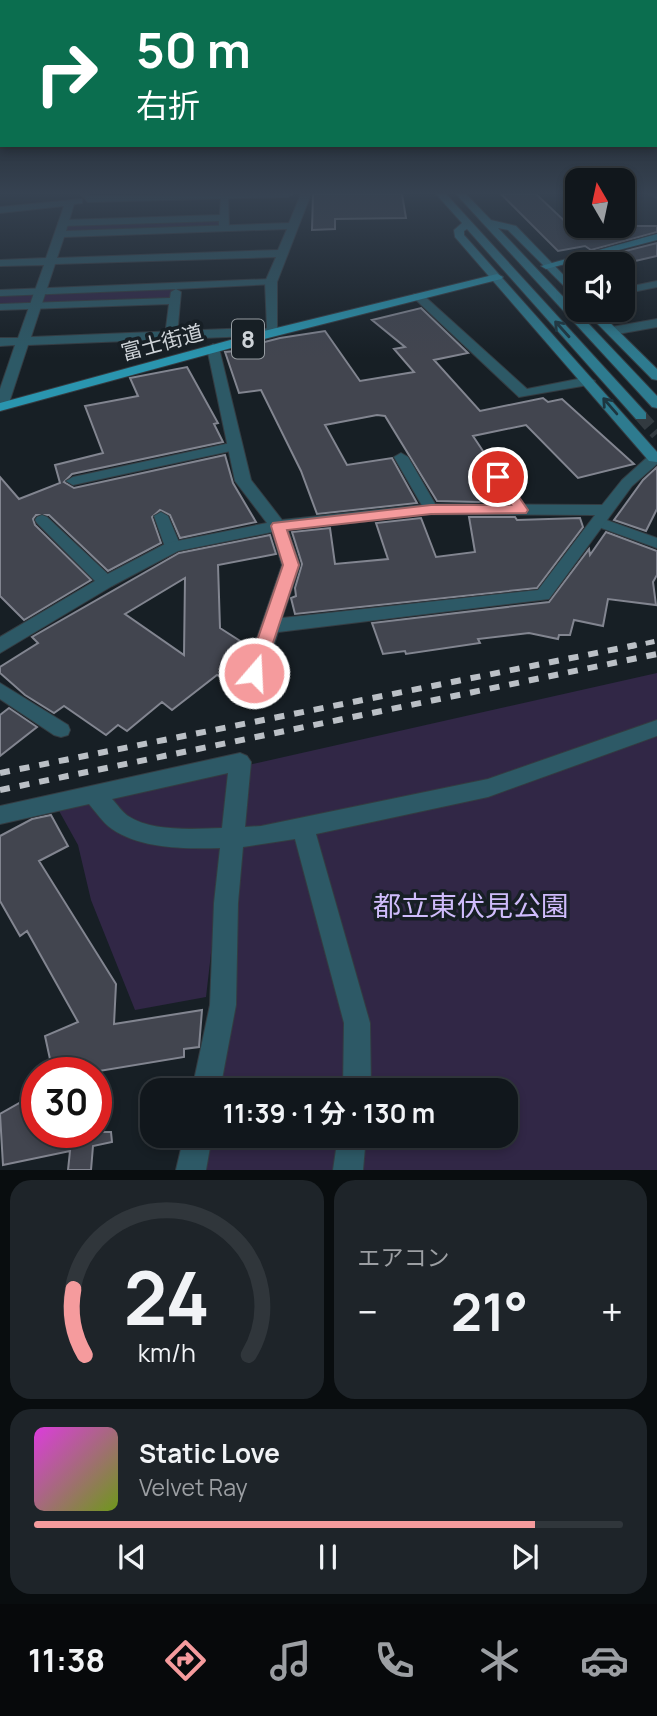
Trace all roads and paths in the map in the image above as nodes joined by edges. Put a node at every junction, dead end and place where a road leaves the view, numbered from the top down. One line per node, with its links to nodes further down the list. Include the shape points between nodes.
1 (54, 249): 9 (street)
2 (285, 249): 8 (street)
3 (471, 249): 12 (main road)
4 (491, 249): 36 (main road, one-way to 4)
5 (514, 249): 34 (main road)
6 (531, 249): 11 (main road)
7 (611, 249): 11 (main road)
8 (284, 253): 9 (street); 13 (street)
9 (50, 261): 10 (street); 18 (street)
10 (0, 262)
11 (546, 265): 14 (main road)
12 (497, 277): 20 (main road, 富士街道 / 8); 33 (main road)
13 (271, 282): 16 (lane); 27 (street, via 273,330)
14 (565, 284)
15 (657, 284): 17 (lane)
16 (176, 286): 18 (lane); 21 (lane)
17 (635, 289)
18 (40, 291): 19 (lane); 22 (street)
19 (0, 293)
20 (418, 296): 27 (main road, 富士街道 / 8); 33 (street, via 524,394)
21 (174, 301): 22 (lane); 28 (lane)
22 (35, 306): 23 (lane); 29 (street)
23 (0, 307)
24 (603, 322): 26 (main road)
25 (657, 323): 26 (street)
26 (612, 331): 32 (main road)
27 (264, 335): 28 (street); 31 (main road, 富士街道 / 8)
28 (171, 336): 29 (street)
29 (23, 341): 30 (street); 35 (street)
30 (0, 342)
31 (213, 348): 35 (main road, 富士街道 / 8); 37 (street)
32 (657, 376)
33 (588, 381): 39 (main road, one-way to 33)
34 (657, 404)
35 (0, 407)
36 (641, 416)
37 (235, 446): 41 (lane); 47 (street, via 243,481)
38 (401, 457): 42 (lane)
39 (656, 457): 45 (street, via 627,483)
40 (486, 460): 43 (lane)
41 (73, 481)
42 (431, 509): 43 (street); 47 (street)
43 (521, 510): 45 (street)
44 (161, 516): 49 (lane)
45 (602, 516): 48 (lane); 51 (street, via 543,595)
46 (42, 520): 50 (lane)
47 (278, 526): 49 (street); 51 (street, via 291,565)
48 (657, 543)
49 (173, 547): 50 (street)
50 (106, 582): 52 (street)
51 (271, 626): 53 (street)
52 (4, 638)
53 (254, 673)
54 (0, 690): 56 (lane)
55 (657, 728): 59 (street, via 488,788)
56 (61, 730)
57 (94, 795): 58 (street); 60 (street, via 119,822 145,833); 60 (street, via 240,762)
58 (0, 816)
59 (303, 827): 60 (street); 62 (street, via 357,1023)
60 (233, 838): 61 (street, via 223,1005)
61 (208, 1078)
62 (357, 1078)
63 (196, 1148): 65 (street)
64 (351, 1148): 66 (street)
65 (191, 1170)
66 (348, 1170)

